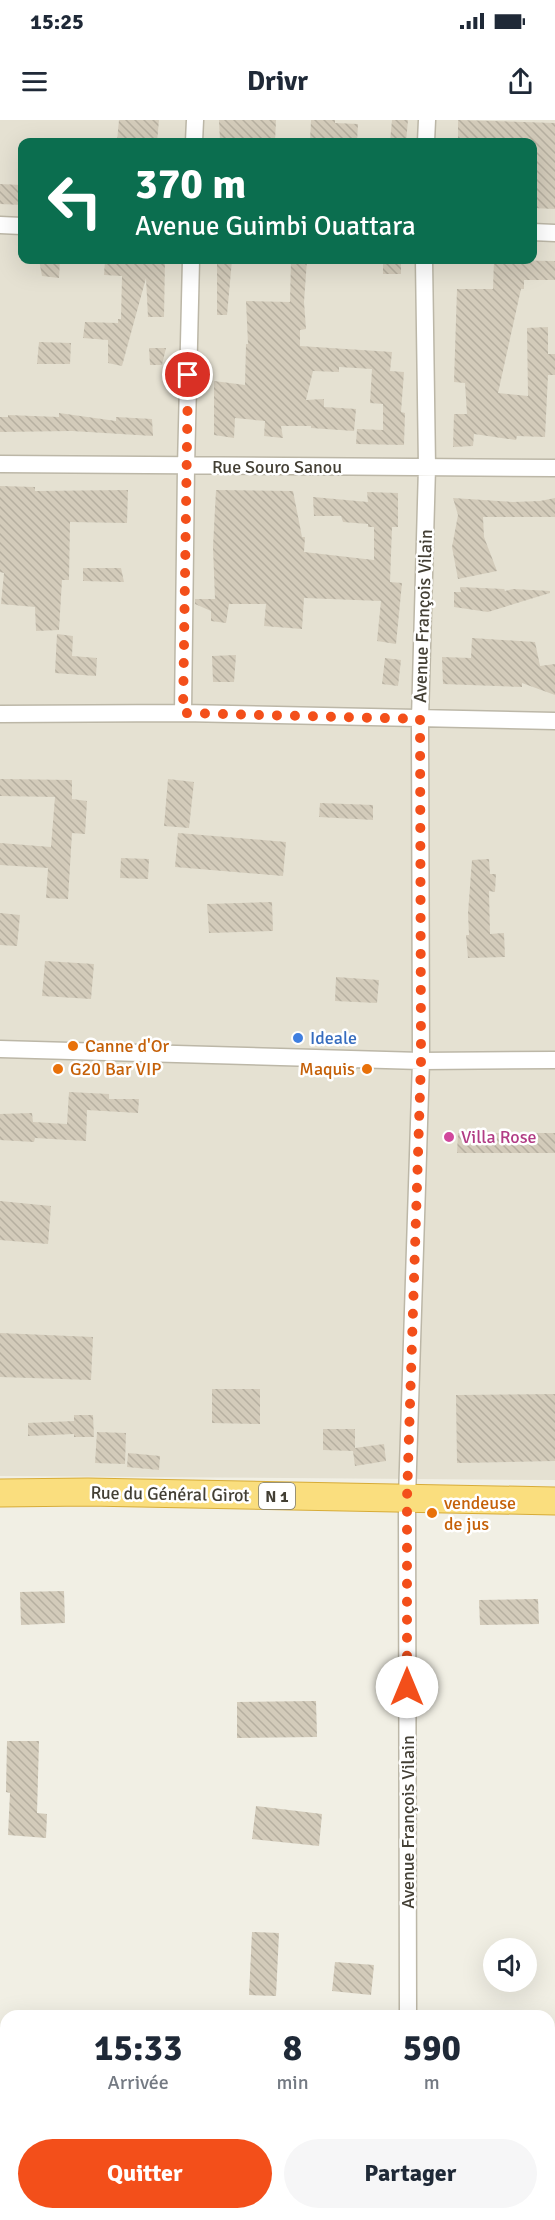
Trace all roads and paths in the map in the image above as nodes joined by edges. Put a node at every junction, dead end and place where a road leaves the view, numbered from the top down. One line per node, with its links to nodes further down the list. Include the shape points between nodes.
1 (195, 120): 3 (street)
2 (427, 120): 4 (street)
3 (194, 138)
4 (426, 138)
5 (0, 225): 6 (street)
6 (18, 226)
7 (537, 232): 8 (street)
8 (555, 232)
9 (191, 264): 12 (street)
10 (424, 264): 13 (street, Avenue François Vilain)
11 (0, 464): 12 (street, Rue Souro Sanou)
12 (186, 467): 13 (street, Rue Souro Sanou); 15 (street)
13 (427, 467): 14 (street, Rue Souro Sanou); 17 (street, Avenue François Vilain)
14 (555, 468)
15 (183, 713): 16 (street); 17 (street)
16 (0, 714)
17 (420, 719): 18 (street); 21 (street, Avenue François Vilain)
18 (555, 721)
19 (0, 1049): 21 (street)
20 (555, 1060): 21 (street)
21 (421, 1061): 23 (street, Avenue François Vilain)
22 (0, 1493): 23 (highway, Rue du Général Girot / N 1)
23 (407, 1498): 24 (highway, Rue du Général Girot / N 1); 25 (street, Avenue François Vilain)
24 (555, 1501)
25 (408, 2010)

